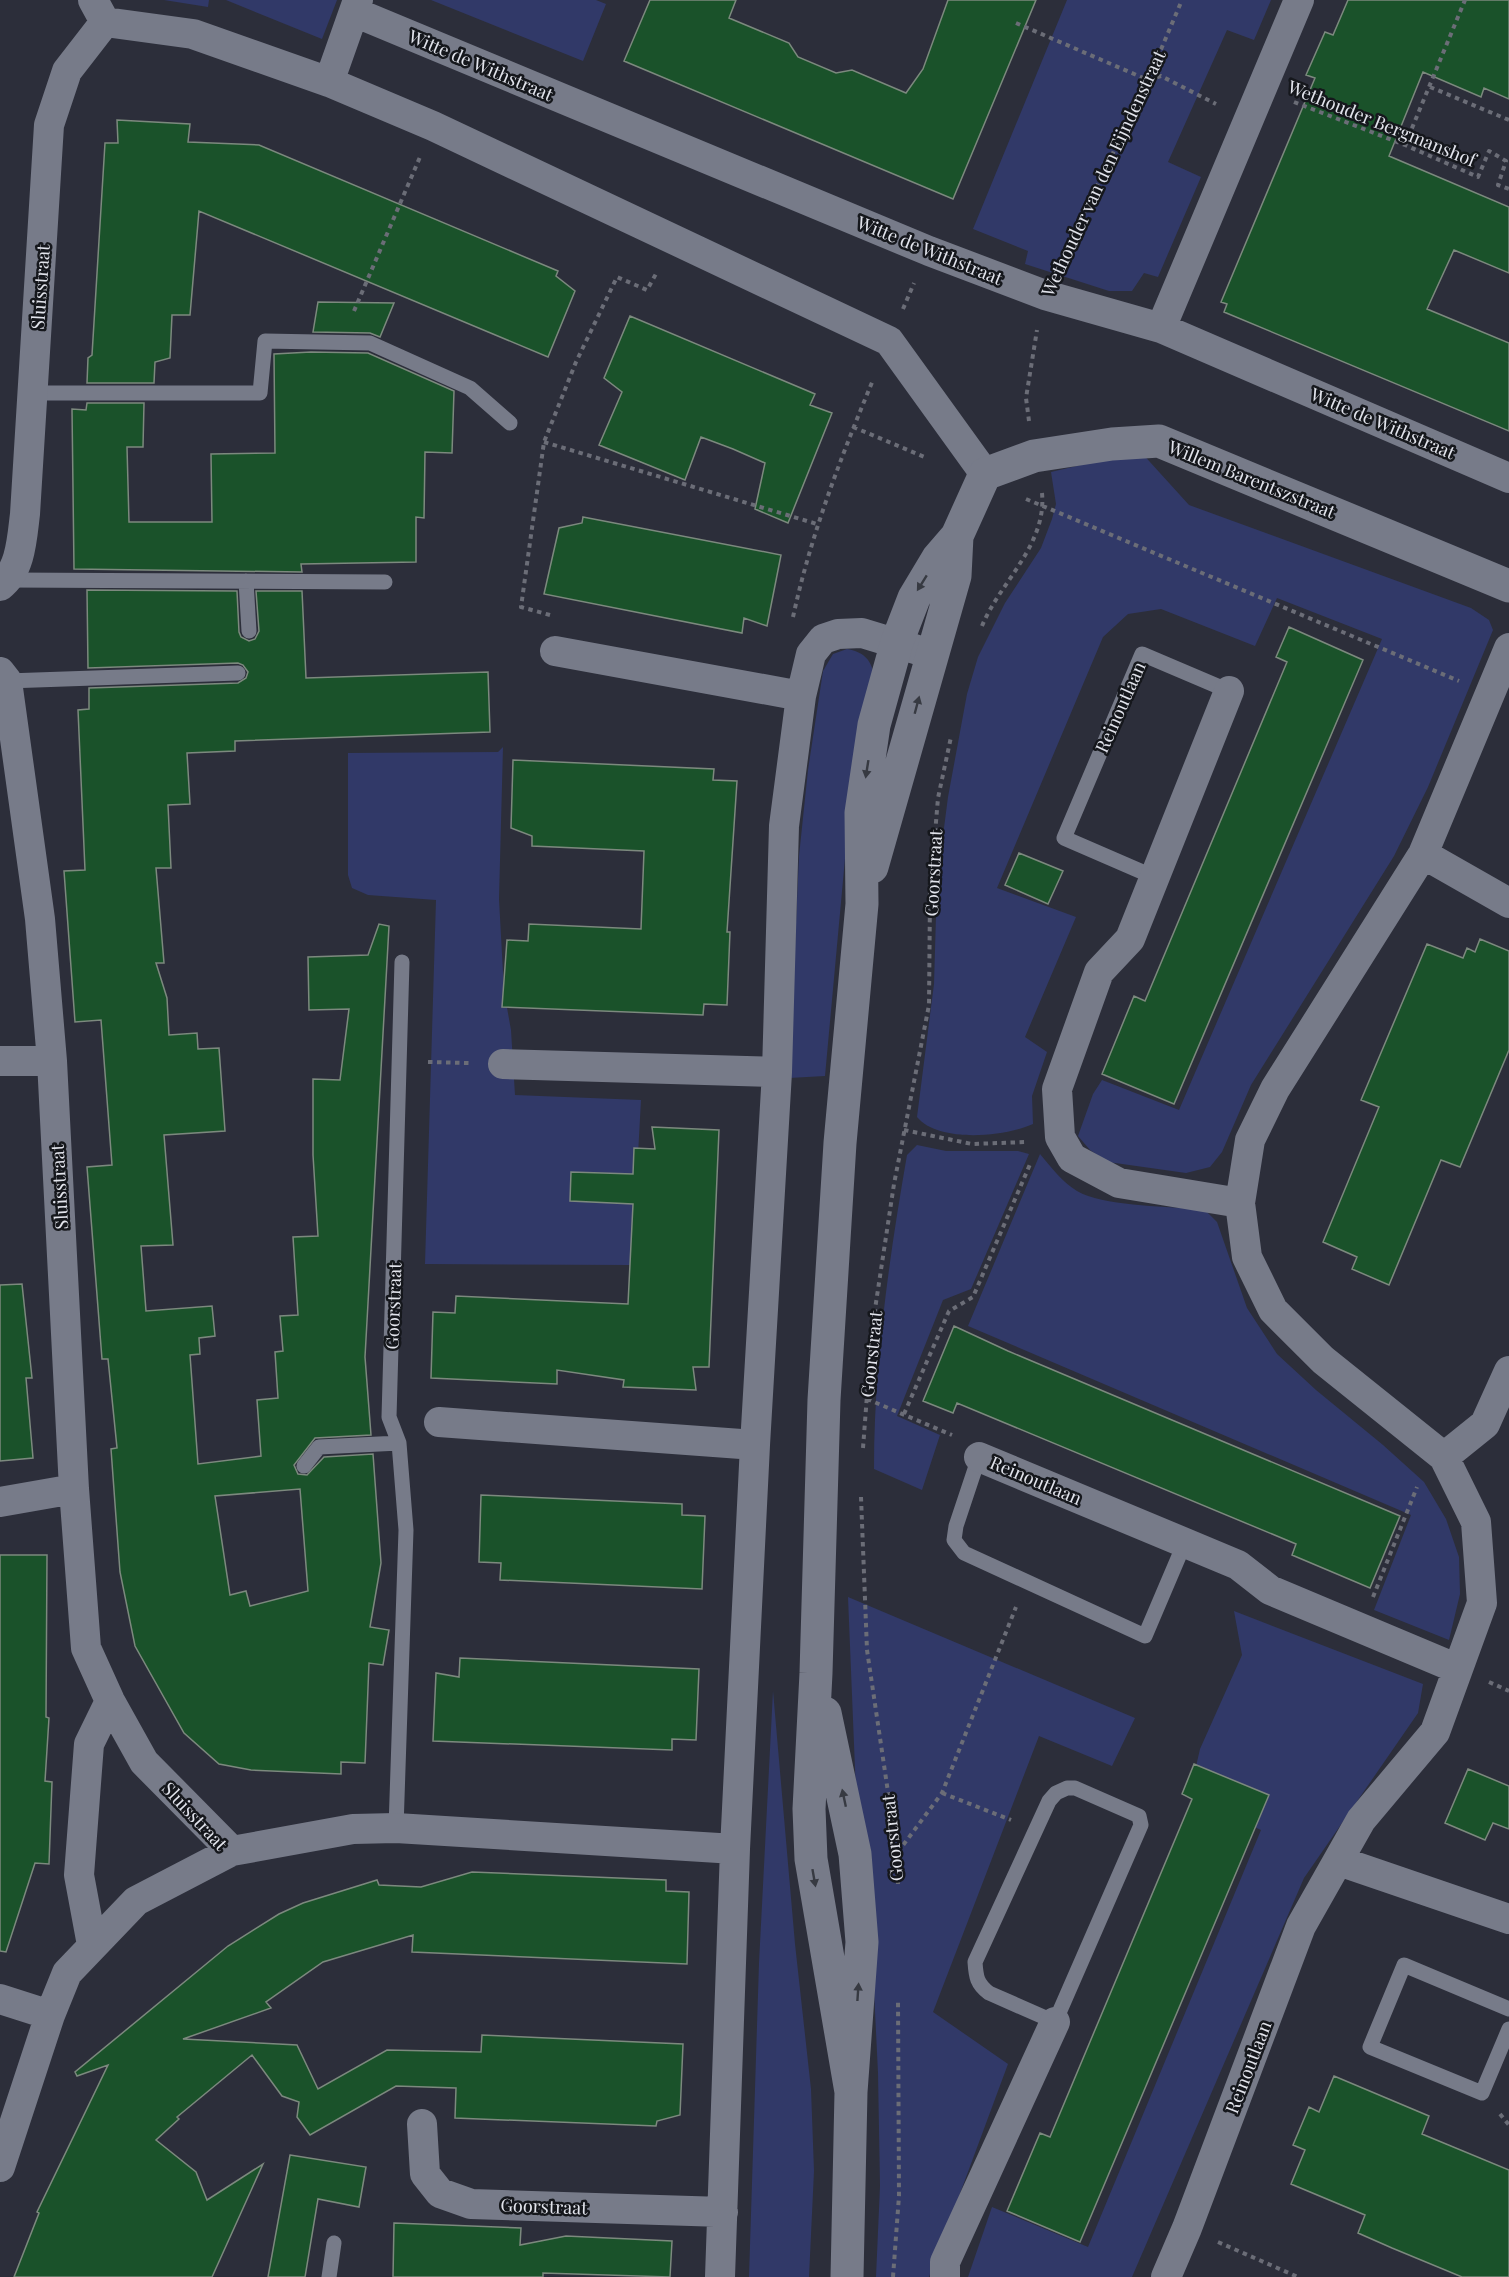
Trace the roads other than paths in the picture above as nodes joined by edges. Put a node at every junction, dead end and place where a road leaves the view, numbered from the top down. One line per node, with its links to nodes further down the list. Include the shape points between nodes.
1 (1299, 0): 5 (street)
2 (356, 6): 4 (street, Witte de Withstraat); 5 (street, Witte de Withstraat, via 929,251 1045,295)
3 (99, 11): 4 (street, via 193,34); 6 (street, Sluisstraat, via 67,71 49,125)
4 (329, 82): 8 (street, via 433,126 889,341)
5 (1161, 328): 9 (street, Witte de Withstraat)
6 (33, 393): 7 (lane, via 260,393 265,341 370,343 470,388); 13 (street, Sluisstraat, via 20,552)
7 (510, 423)
8 (984, 478): 10 (street); 14 (street, Willem Barentszstraat, via 1034,456 1160,441)
9 (1509, 478)
10 (957, 536): 16 (street, one-way to 16, via 938,558 914,598); 19 (street, via 955,576)
11 (246, 581): 12 (lane); 13 (lane); 15 (lane)
12 (385, 582)
13 (4, 583)
14 (1509, 586)
15 (249, 631)
16 (897, 642): 19 (street); 23 (street, via 862,633 823,639 811,654); 27 (street, one-way to 27, via 874,725 861,813)
17 (1509, 648): 24 (street, Reinoutlaan)
18 (555, 651): 23 (street)
19 (931, 654): 27 (street, one-way to 19)
20 (238, 673): 21 (lane)
21 (3, 677): 30 (street, Sluisstraat, via 40,919)
22 (1229, 692): 25 (street, Reinoutlaan); 25 (lane, Reinoutlaan, via 1142,654 1064,838)
23 (801, 696): 32 (street, via 784,826)
24 (1423, 854): 26 (street); 33 (street, Reinoutlaan, via 1275,1089 1250,1140)
25 (1154, 877): 33 (street, Reinoutlaan, via 1130,939 1099,972 1057,1089 1045,1139 1119,1183)
26 (1508, 897)
27 (862, 904): 45 (street, via 840,1143 826,1365)
28 (402, 962): 36 (lane, Goorstraat, via 389,1417)
29 (0, 1061): 30 (street)
30 (52, 1061): 41 (street, Sluisstraat)
31 (503, 1064): 32 (street)
32 (777, 1072): 37 (street)
33 (1240, 1203): 39 (street, Reinoutlaan, via 1247,1257 1273,1310 1323,1360)
34 (1509, 1371): 39 (street, via 1485,1424)
35 (439, 1422): 37 (street)
36 (399, 1443): 40 (lane, via 320,1447); 47 (lane, Goorstraat, via 406,1530)
37 (755, 1445): 48 (street)
38 (980, 1456): 43 (street, Reinoutlaan); 43 (lane, Reinoutlaan, via 956,1526 954,1540 963,1553 1145,1636)
39 (1444, 1456): 44 (street, Reinoutlaan, via 1476,1522 1482,1603)
40 (304, 1466)
41 (74, 1489): 42 (street); 46 (street, Sluisstraat, via 86,1648)
42 (0, 1502)
43 (1185, 1542): 44 (street, Reinoutlaan, via 1238,1565 1270,1590)
44 (1458, 1669): 50 (street, Reinoutlaan, via 1435,1732 1361,1820)
45 (816, 1673): 58 (street, one-way to 58, via 809,1809 811,1859); 58 (street, one-way to 45, via 862,1942 855,1854)
46 (110, 1701): 49 (street, Sluisstraat, via 144,1762); 52 (street, via 89,1744 79,1875)
47 (396, 1828): 48 (street); 49 (street, via 353,1829)
48 (735, 1849): 61 (street)
49 (232, 1851): 52 (street, Sluisstraat, via 136,1900)
50 (1339, 1861): 51 (street); 67 (street, Reinoutlaan, via 1301,1926)
51 (1509, 1919)
52 (92, 1945): 55 (street, Sluisstraat, via 67,1973)
53 (0, 1999): 55 (street)
54 (1509, 2009): 57 (lane, via 1404,1965 1370,2047 1482,2093)
55 (50, 2015): 60 (street, Sluisstraat)
56 (1055, 2022): 56 (lane, via 989,1993 976,1976 975,1962 1049,1801 1056,1793 1075,1788 1130,1810 1139,1816 1141,1825); 66 (street, via 945,2262)
57 (1509, 2028)
58 (852, 2092): 65 (street)
59 (422, 2124): 61 (street, Goorstraat, via 425,2174 440,2193 471,2204)
60 (0, 2167)
61 (723, 2212): 64 (street)
62 (334, 2244): 63 (lane)
63 (329, 2277)
64 (720, 2277)
65 (847, 2277)
66 (945, 2277)
67 (1166, 2277)

